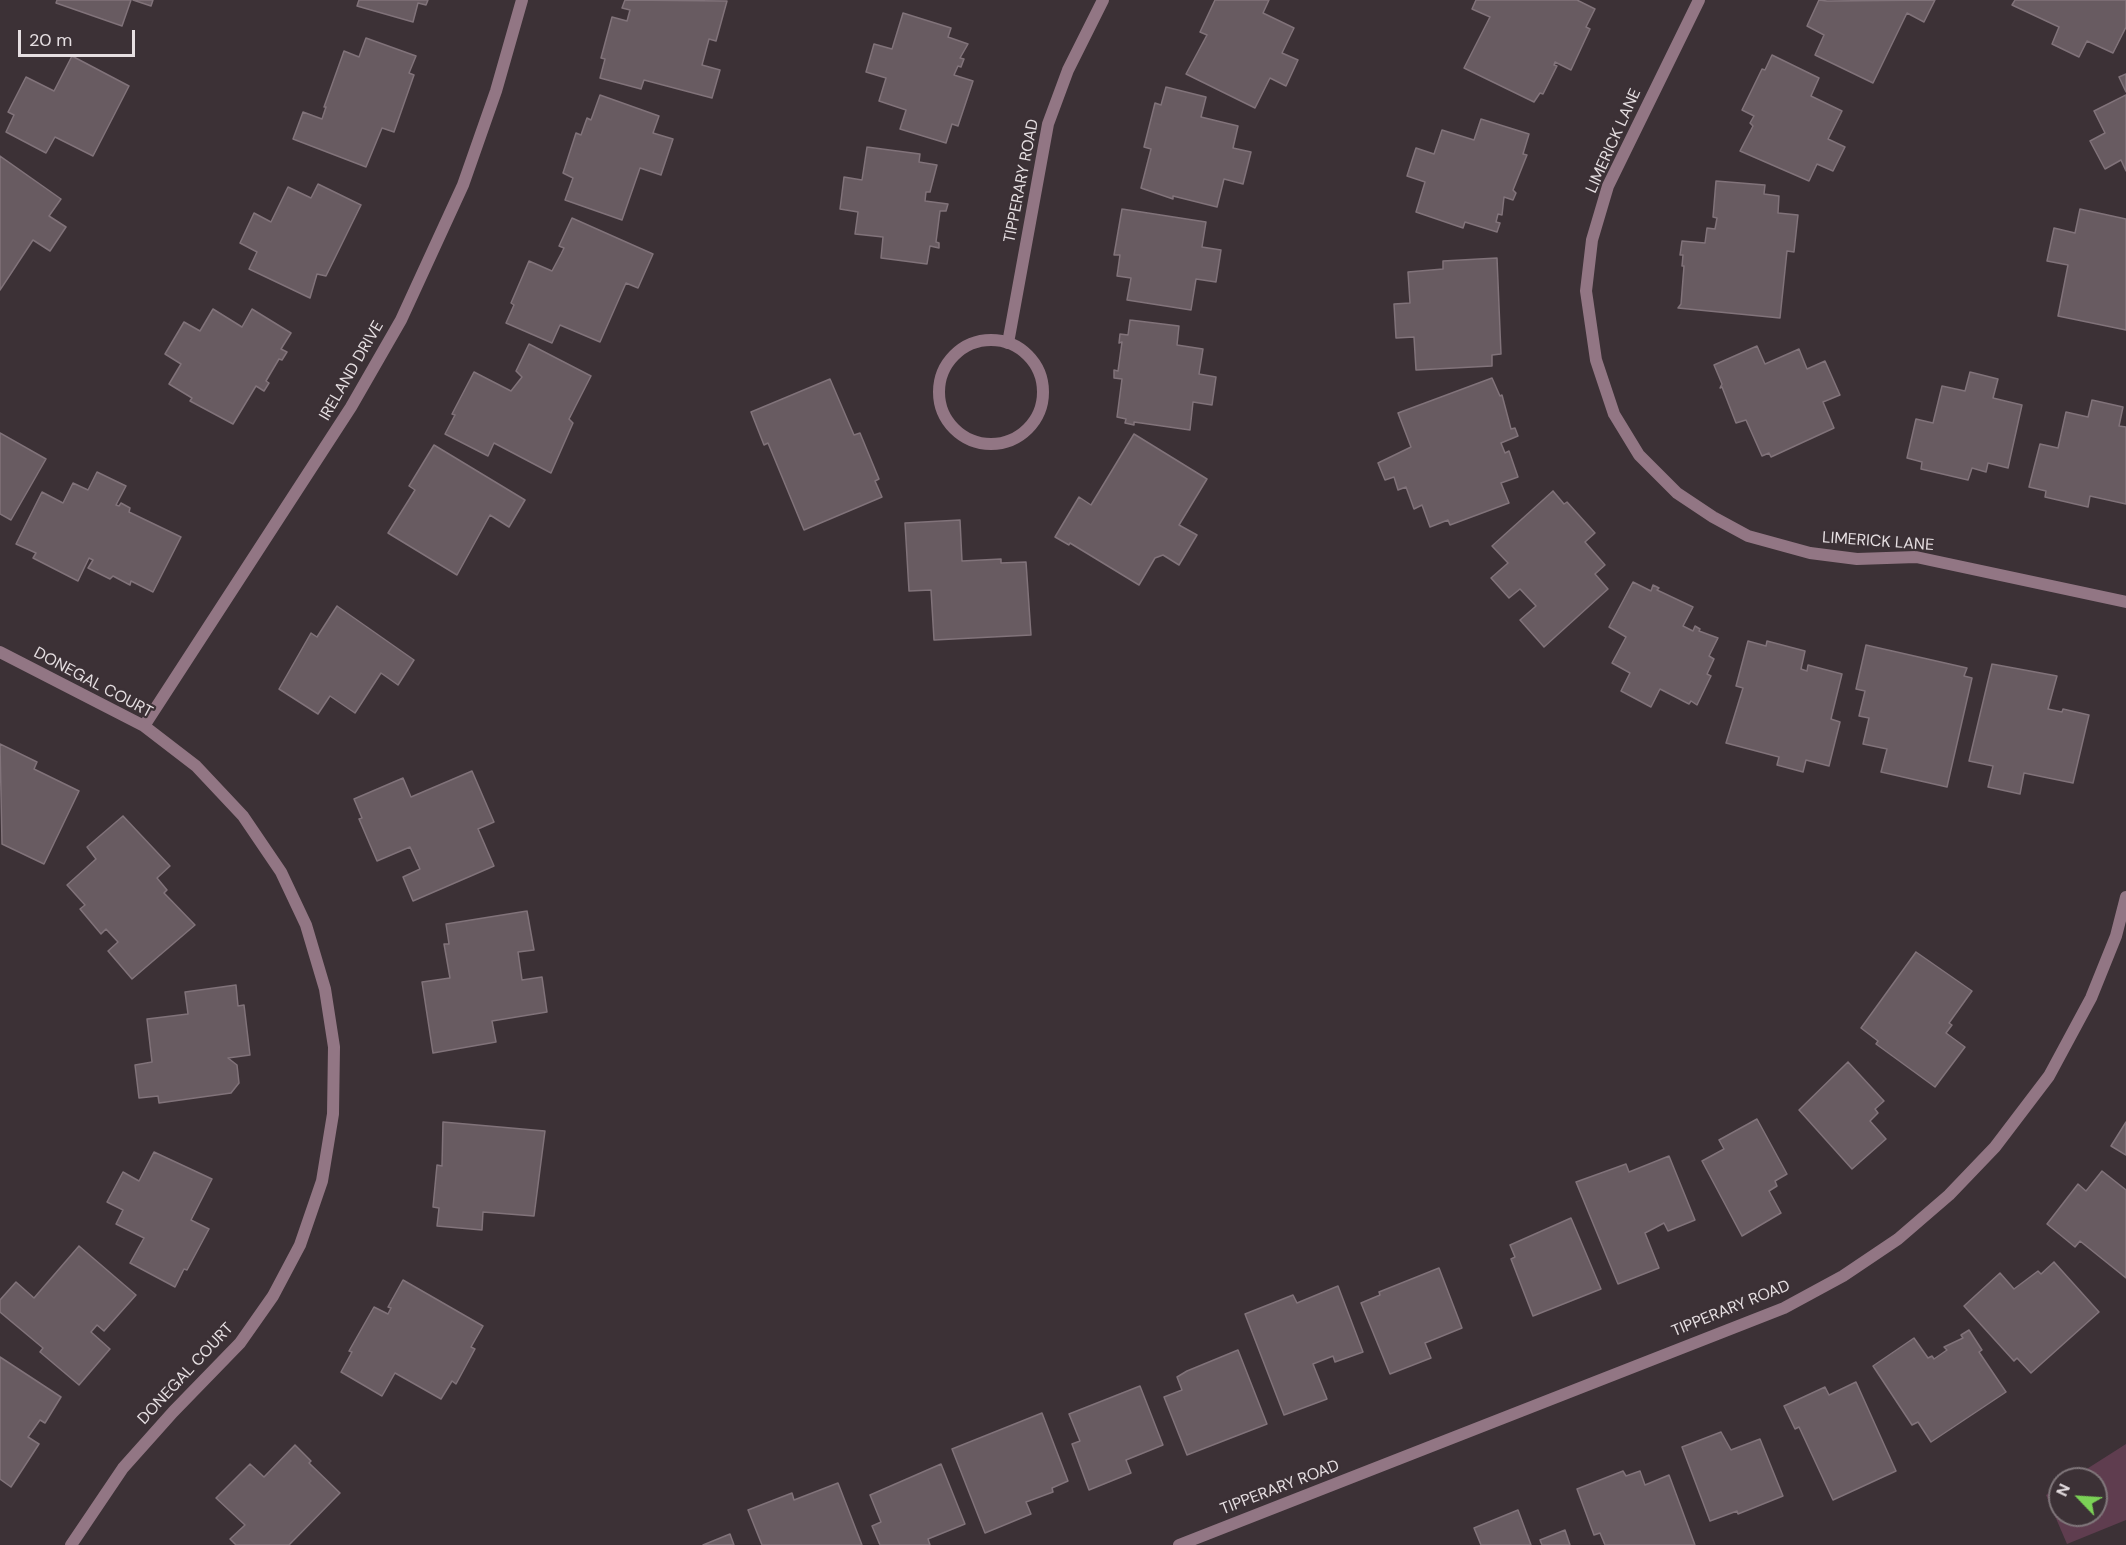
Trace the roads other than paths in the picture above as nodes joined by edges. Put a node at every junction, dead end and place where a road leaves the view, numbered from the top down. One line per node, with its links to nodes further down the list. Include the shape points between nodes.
1 (522, 0): 7 (street, IRELAND DRIVE, via 463,185 401,320 351,407)
2 (1104, 0): 4 (street, TIPPERARY ROAD, via 1068,70 1048,124)
3 (1699, 0): 5 (street, LIMERICK LANE, via 1608,186 1592,240 1586,291 1596,360 1614,414 1639,455 1677,494 1748,536 1822,555 1857,559 1916,557)
4 (1008, 343): 4 (street, via 1024,351 1036,366 1042,383 1041,405 1034,422 1022,435 999,445 964,438 944,417 938,393 941,375 961,349 978,341)
5 (2126, 602)
6 (0, 652): 7 (street, DONEGAL COURT)
7 (144, 726): 9 (street, DONEGAL COURT, via 196,766 235,807 280,872 306,925 325,989 334,1047 333,1114 322,1181 300,1245 273,1296 240,1343 123,1468)
8 (2126, 897): 10 (street, TIPPERARY ROAD, via 2116,936 2091,998 2049,1076 1995,1148 1957,1188 1871,1258 1784,1308)
9 (71, 1545)
10 (1179, 1545)

